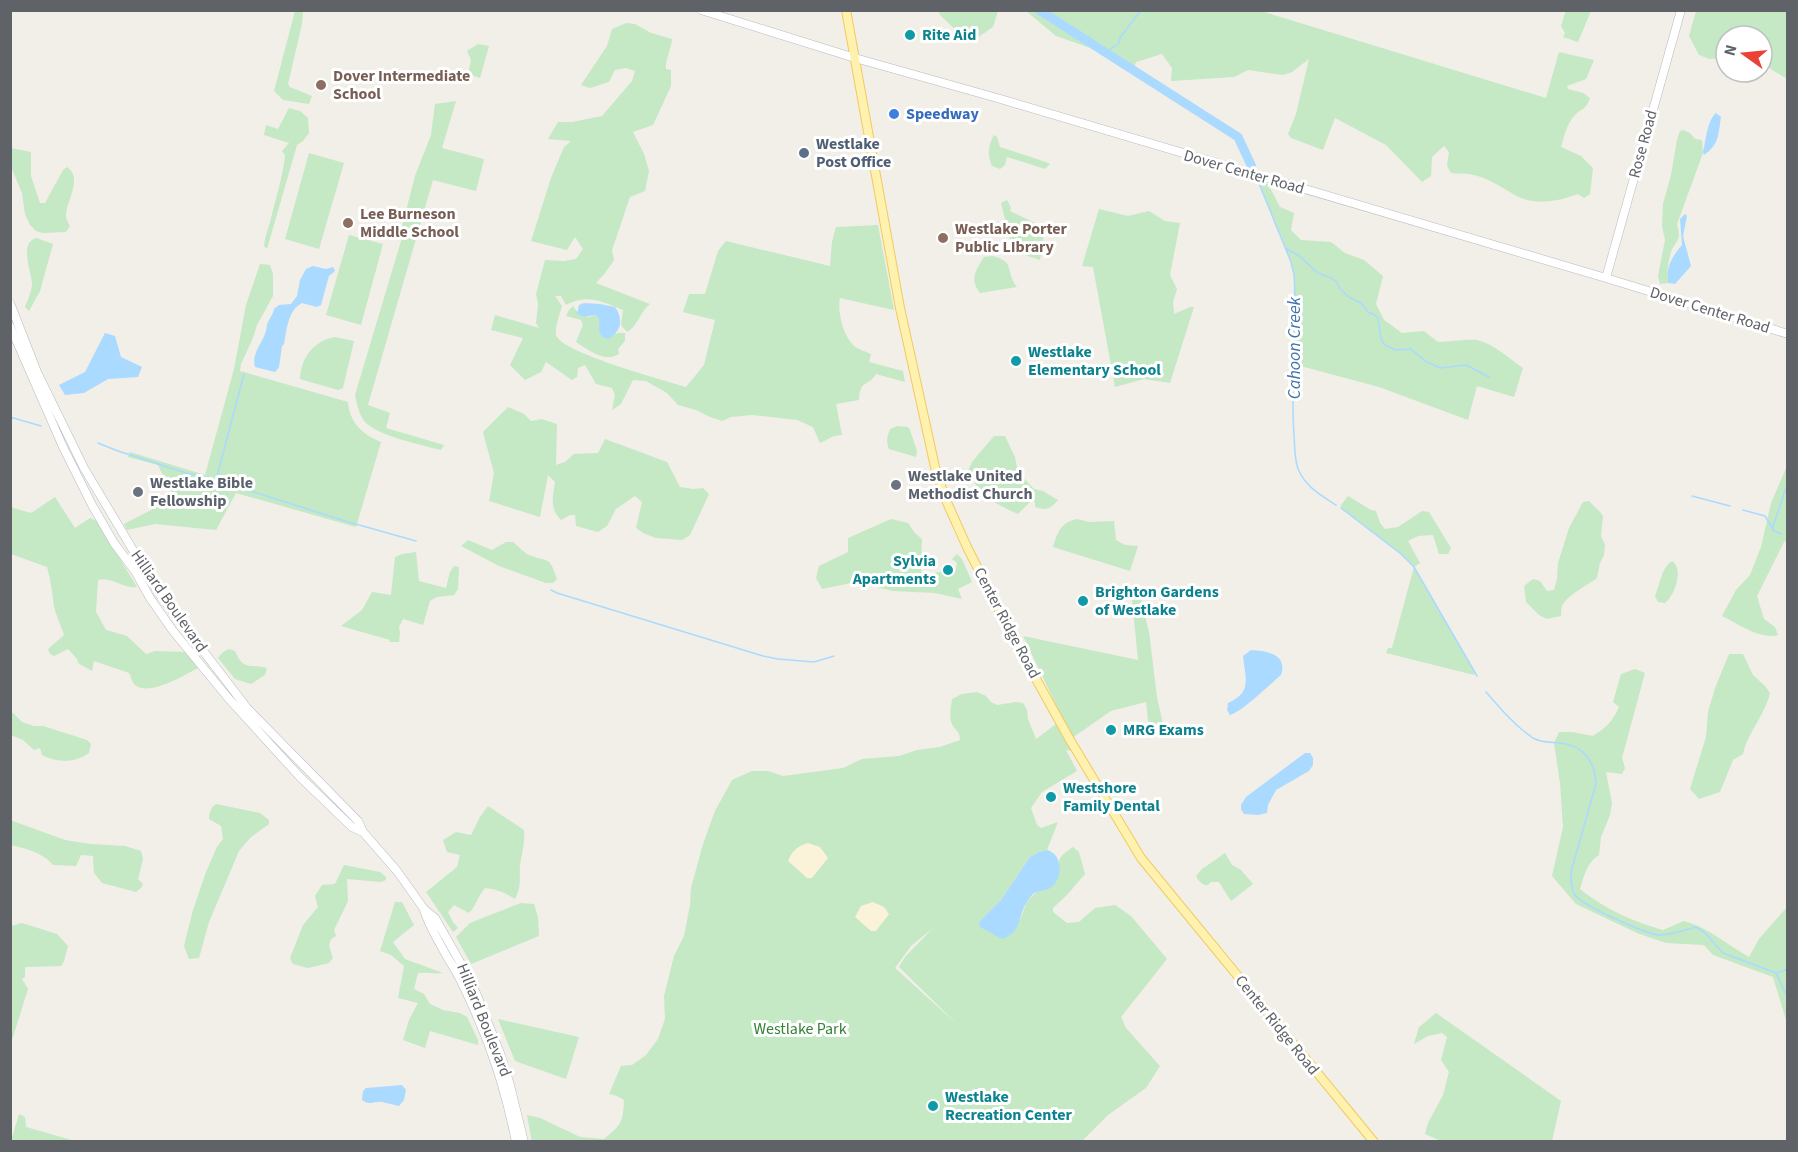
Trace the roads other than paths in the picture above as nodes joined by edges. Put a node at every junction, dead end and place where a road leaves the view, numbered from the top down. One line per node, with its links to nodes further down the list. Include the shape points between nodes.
1 (701, 10): 4 (main road, Dover Center Road)
2 (846, 10): 4 (main road, Center Ridge Road)
3 (1681, 10): 5 (main road, Rose Road)
4 (855, 58): 5 (main road, Dover Center Road); 13 (main road, Center Ridge Road, via 900,308 936,467 971,556 1070,740 1141,858)
5 (1606, 278): 8 (main road, Dover Center Road)
6 (10, 303): 9 (main road, Hilliard Boulevard, via 84,468 158,592 247,708 358,821)
7 (10, 326): 9 (main road, Hilliard Boulevard, via 92,505 168,623 276,752 352,827)
8 (1788, 334)
9 (363, 832): 10 (main road, Hilliard Boulevard)
10 (424, 909): 11 (main road, Hilliard Boulevard, via 475,1010 497,1069); 12 (main road, Hilliard Boulevard, via 435,918 476,993 510,1085)
11 (516, 1142)
12 (524, 1142)
13 (1374, 1142)

